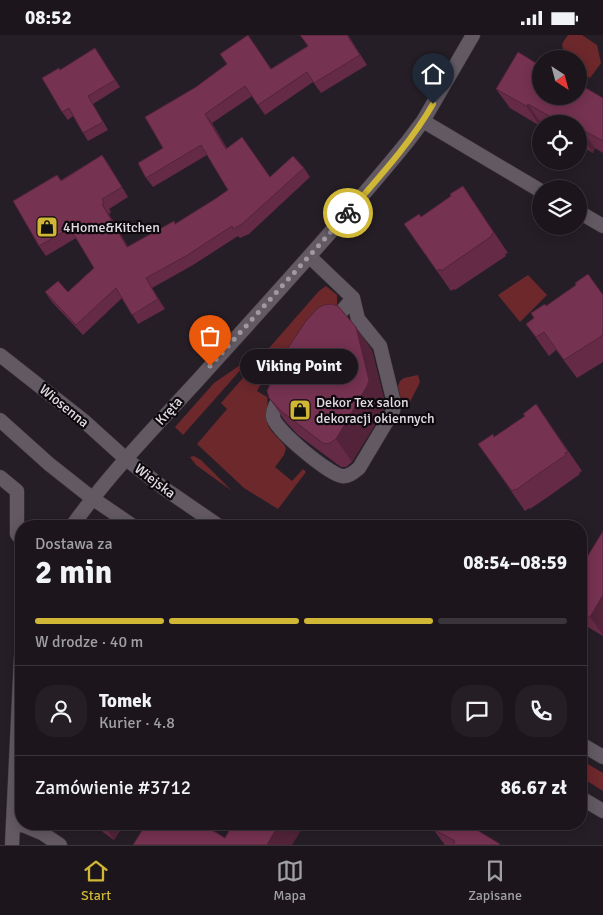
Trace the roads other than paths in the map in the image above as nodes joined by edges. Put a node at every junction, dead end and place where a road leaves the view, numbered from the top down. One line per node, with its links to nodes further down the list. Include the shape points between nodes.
1 (473, 35): 2 (street, Kręta)
2 (423, 121): 3 (street); 6 (street, Kręta)
3 (532, 186)
4 (587, 217): 5 (street)
5 (603, 226)
6 (310, 257): 7 (street); 12 (street, Kręta)
7 (354, 298): 8 (street); 10 (street, via 358,319 380,346 394,403 392,413 352,474 336,475 278,427 273,417)
8 (325, 331)
9 (0, 355): 12 (street, Wiosenna, via 84,421)
10 (289, 382)
11 (0, 420): 14 (street)
12 (126, 459): 14 (street, Wiejska); 18 (street, Wiejska)
13 (0, 477): 15 (street, via 17,491)
14 (92, 498): 16 (street, Wiejska); 17 (street)
15 (17, 520)
16 (76, 520)
17 (124, 520)
18 (210, 520)
19 (587, 748): 20 (street)
20 (603, 757)
21 (15, 780): 24 (street)
22 (587, 802): 23 (street)
23 (603, 811)
24 (13, 821): 26 (street)
25 (35, 830): 27 (street)
26 (12, 845)
27 (60, 845)

